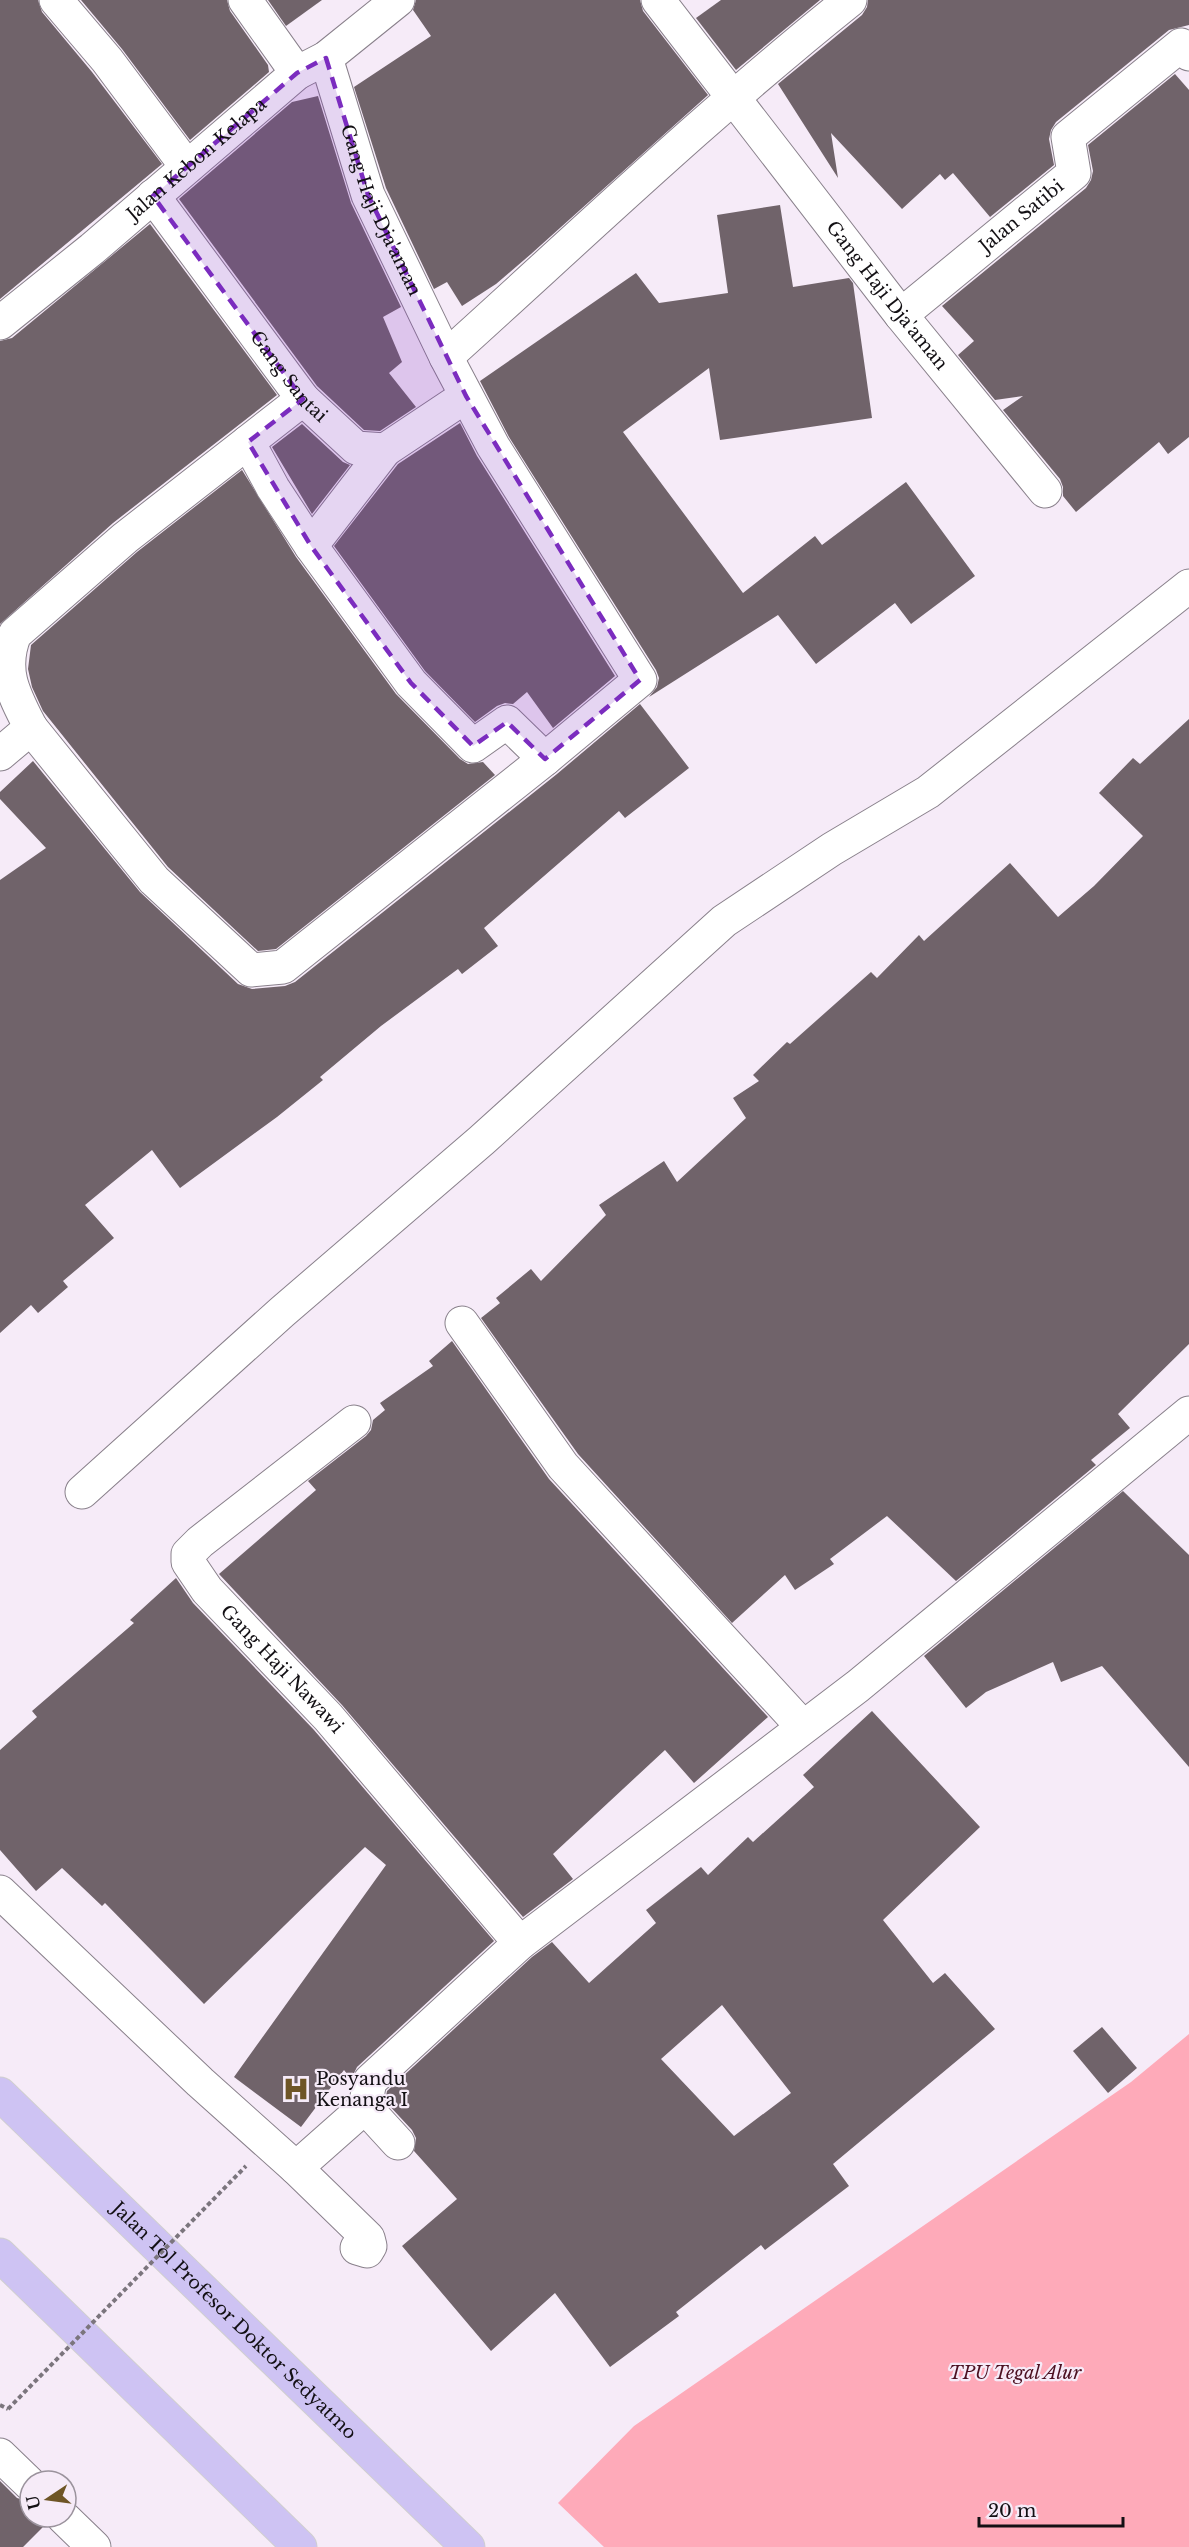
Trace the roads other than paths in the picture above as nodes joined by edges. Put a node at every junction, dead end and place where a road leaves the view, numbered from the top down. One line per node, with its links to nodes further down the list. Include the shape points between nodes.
1 (56, 0): 10 (street, via 107,60)
2 (245, 0): 8 (street)
3 (398, 0): 7 (street, Jalan Kebon Kelapa)
4 (658, 0): 9 (street, Gang Haji Dja'aman)
5 (850, 0): 9 (street)
6 (1189, 54): 12 (street, Jalan Satibi, via 1181,45 1068,137 1074,173)
7 (326, 58): 8 (street, Jalan Kebon Kelapa); 14 (street, Gang Haji Dja'aman, via 369,195)
8 (297, 73): 10 (street, Jalan Kebon Kelapa)
9 (734, 97): 12 (street, Gang Haji Dja'aman); 14 (street)
10 (187, 167): 11 (street, Jalan Kebon Kelapa)
11 (153, 196): 13 (street, Jalan Kebon Kelapa); 16 (street, Gang Santai)
12 (901, 315): 19 (street, Gang Haji Dja'aman)
13 (0, 323)
14 (446, 357): 15 (street, Gang Haji Dja'aman)
15 (466, 396): 18 (street); 24 (street, Gang Haji Dja'aman, via 493,446 640,680)
16 (303, 399): 17 (street); 18 (street, Gang Santai, via 356,448)
17 (248, 442): 20 (street); 22 (street, via 125,538 15,634 3,654 5,675 15,703)
18 (386, 450): 20 (street)
19 (1045, 491)
20 (311, 546): 24 (street, via 411,683 473,746 507,722)
21 (1189, 586): 28 (street, via 928,792 832,849 724,921)
22 (31, 728): 23 (street); 24 (street, via 154,880 251,970 283,967)
23 (0, 754)
24 (545, 759)
25 (462, 1323): 29 (street, via 563,1466)
26 (1189, 1413): 29 (street)
27 (354, 1422): 31 (street, Gang Haji Nawawi, via 200,1542 188,1554 188,1562 207,1590 328,1718)
28 (82, 1492)
29 (803, 1727): 31 (street)
30 (0, 1892): 35 (street)
31 (520, 1943): 33 (street, via 370,2081)
32 (0, 2094): 43 (highway, Jalan Tol Profesor Doktor Sedyatmo)
33 (365, 2107): 34 (street); 35 (street)
34 (398, 2143)
35 (296, 2168): 36 (street, via 368,2238 367,2251)
36 (357, 2248)
37 (0, 2255): 42 (highway)
38 (0, 2455): 39 (street)
39 (18, 2472)
40 (75, 2529): 41 (street)
41 (94, 2547)
42 (300, 2547)
43 (468, 2547)

